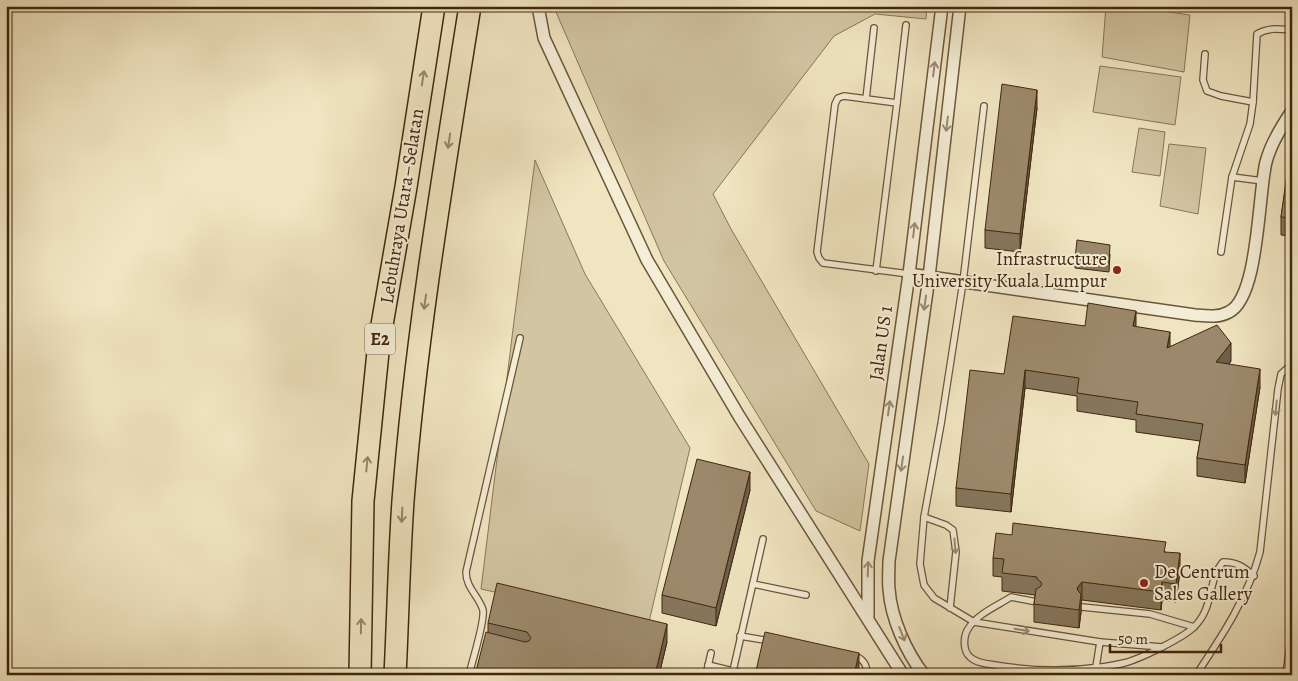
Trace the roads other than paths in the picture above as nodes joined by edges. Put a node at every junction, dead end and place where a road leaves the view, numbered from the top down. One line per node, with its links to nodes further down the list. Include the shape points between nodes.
1 (434, 6): 49 (highway, Lebuhraya Utara–Selatan / E2, one-way to 1, via 363,501 380,342)
2 (470, 6): 50 (highway, Lebuhraya Utara–Selatan / E2, one-way to 50, via 418,355 403,501)
3 (538, 6): 34 (street, via 544,38 647,260 739,416)
4 (942, 6): 21 (street, Jalan US 1, one-way to 4)
5 (960, 6): 22 (street, Jalan US 1, one-way to 22)
6 (1263, 6): 7 (lane)
7 (1274, 6)
8 (906, 25): 14 (lane)
9 (874, 28): 12 (lane)
10 (1292, 30): 13 (lane, via 1274,28 1257,34)
11 (1205, 54): 13 (lane, via 1203,80 1207,91)
12 (866, 99): 14 (lane); 20 (lane, via 844,96 835,104 817,252 823,263)
13 (1253, 102): 17 (lane, via 1250,124)
14 (897, 103): 20 (lane)
15 (984, 106): 23 (lane)
16 (1292, 111): 18 (street, via 1272,144)
17 (1232, 178): 18 (lane); 19 (lane)
18 (1263, 181): 23 (street, via 1248,284 1230,312 1215,316 1195,315)
19 (1221, 252)
20 (876, 271): 21 (lane)
21 (908, 274): 22 (street); 34 (street, Jalan US 1, one-way to 21, via 868,560)
22 (929, 277): 23 (street); 56 (street, Jalan US 1, one-way to 56, via 889,561 889,590 894,614 904,641)
23 (963, 282): 26 (lane)
24 (520, 338): 40 (lane, via 466,572 466,580 483,611)
25 (1292, 364): 28 (lane, one-way to 28, via 1282,374 1278,389 1260,552)
26 (924, 517): 33 (lane, via 920,564 924,585 934,598); 33 (lane, one-way to 33, via 953,530 956,552)
27 (763, 538): 29 (lane)
28 (1254, 576): 36 (lane, via 1242,565 1224,562 1217,569 1204,614); 57 (lane, via 1224,633)
29 (753, 584): 30 (lane); 38 (lane)
30 (806, 595)
31 (1037, 602): 35 (lane, via 1011,598)
32 (1082, 607): 36 (lane, via 1150,614)
33 (950, 608): 35 (lane)
34 (868, 618): 55 (street)
35 (974, 622): 39 (lane, one-way to 39); 47 (lane, via 965,637 965,649 970,658 980,662 1039,671)
36 (1194, 627): 43 (lane)
37 (1292, 628): 58 (lane)
38 (740, 636): 41 (lane); 48 (lane)
39 (1100, 642): 43 (lane); 47 (lane)
40 (477, 643): 42 (lane); 51 (lane)
41 (780, 643)
42 (485, 645)
43 (1162, 647): 47 (lane, via 1124,663)
44 (710, 652): 46 (lane)
45 (849, 656): 54 (lane, via 864,662)
46 (708, 665): 48 (lane); 52 (lane)
47 (1096, 667)
48 (733, 671): 53 (lane)
49 (360, 675)
50 (395, 675)
51 (469, 675)
52 (706, 675)
53 (749, 675)
54 (866, 675)
55 (903, 675)
56 (924, 675)
57 (1196, 675)
58 (1286, 675)

